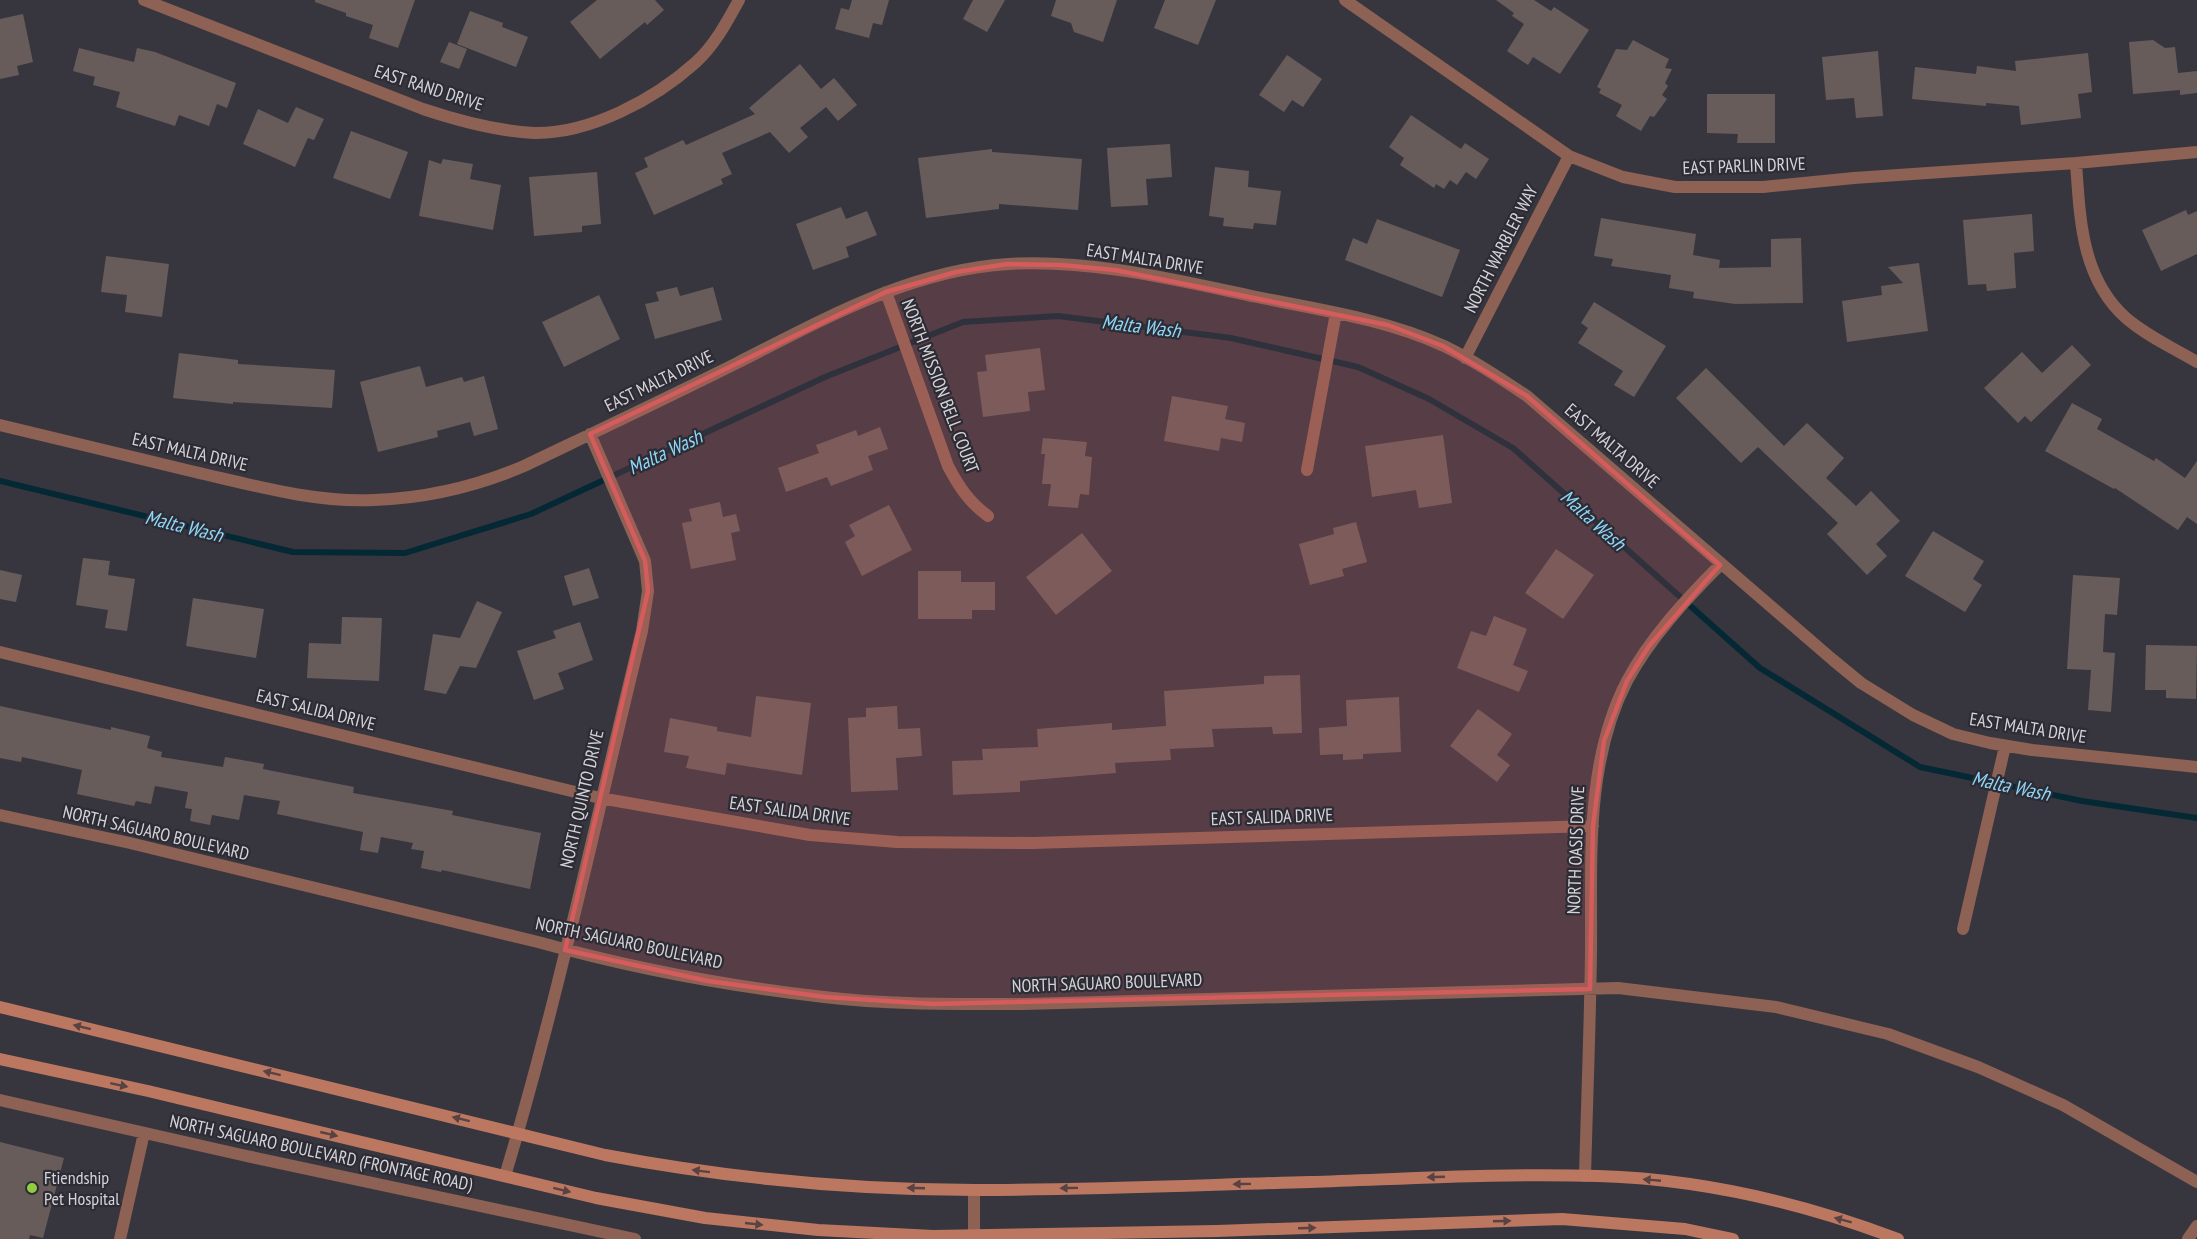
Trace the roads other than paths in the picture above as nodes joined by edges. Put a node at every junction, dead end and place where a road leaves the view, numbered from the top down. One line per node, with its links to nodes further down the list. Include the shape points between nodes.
1 (144, 0): 2 (street, EAST RAND DRIVE, via 423,109 500,130 537,133 579,127 625,110 660,90 696,63 722,32)
2 (739, 0)
3 (1354, 2): 5 (street, EAST PARLIN DRIVE)
4 (2197, 152): 6 (street, EAST PARLIN DRIVE)
5 (1569, 156): 6 (street, EAST PARLIN DRIVE, via 1623,177 1675,187 1762,188); 9 (street, NORTH WARBLER WAY)
6 (2076, 163): 10 (street, via 2081,230 2086,253 2103,291 2127,319)
7 (886, 292): 8 (street, EAST MALTA DRIVE, via 956,272 1007,264 1061,264 1115,270); 12 (street, EAST MALTA DRIVE, via 787,336); 14 (street, NORTH MISSION BELL COURT, via 948,466 960,490)
8 (1336, 313): 9 (street, EAST MALTA DRIVE, via 1388,326); 13 (street)
9 (1465, 358): 15 (street, EAST MALTA DRIVE, via 1527,396)
10 (2197, 362)
11 (0, 425): 12 (street, EAST MALTA DRIVE, via 254,486 372,500 451,491 488,481)
12 (590, 434): 19 (street, NORTH QUINTO DRIVE, via 645,561 648,591 642,631)
13 (1307, 470)
14 (988, 516)
15 (1720, 565): 17 (street, EAST MALTA DRIVE, via 1833,660 1888,700 1953,734); 21 (street, NORTH OASIS DRIVE, via 1649,646 1627,681 1604,741)
16 (0, 652): 19 (street, EAST SALIDA DRIVE)
17 (2005, 746): 18 (street, EAST MALTA DRIVE); 22 (street)
18 (2197, 767)
19 (600, 798): 21 (street, EAST SALIDA DRIVE, via 810,835 897,842 1033,843); 23 (street, NORTH QUINTO DRIVE)
20 (0, 815): 23 (street, NORTH SAGUARO BOULEVARD)
21 (1593, 826): 24 (street, NORTH OASIS DRIVE)
22 (1963, 929)
23 (565, 950): 24 (street, NORTH SAGUARO BOULEVARD, via 708,981 825,997 933,1004); 29 (street, NORTH QUINTO DRIVE)
24 (1590, 989): 31 (street, NORTH OASIS DRIVE); 32 (street, NORTH SAGUARO BOULEVARD, via 1618,988 1776,1007 1888,1034 1978,1067 2064,1105)
25 (0, 1007): 29 (main road, one-way to 25)
26 (0, 1059): 30 (main road, one-way to 30)
27 (0, 1100): 28 (street, NORTH SAGUARO BOULEVARD (FRONTAGE ROAD))
28 (144, 1133): 36 (street); 37 (street, NORTH SAGUARO BOULEVARD (FRONTAGE ROAD))
29 (518, 1134): 30 (street, NORTH QUINTO DRIVE); 33 (main road, one-way to 29, via 859,1186 729,1175 605,1155)
30 (506, 1176): 35 (main road, one-way to 35, via 705,1218 818,1230)
31 (1585, 1176): 33 (main road, one-way to 33); 39 (main road, one-way to 31, via 1748,1194 1667,1182)
32 (2197, 1182)
33 (974, 1190): 35 (street)
34 (2197, 1226): 40 (street)
35 (974, 1237): 38 (main road, one-way to 38, via 1562,1219 1685,1229)
36 (120, 1239)
37 (635, 1239)
38 (1732, 1239)
39 (1898, 1239)
40 (2188, 1239)

